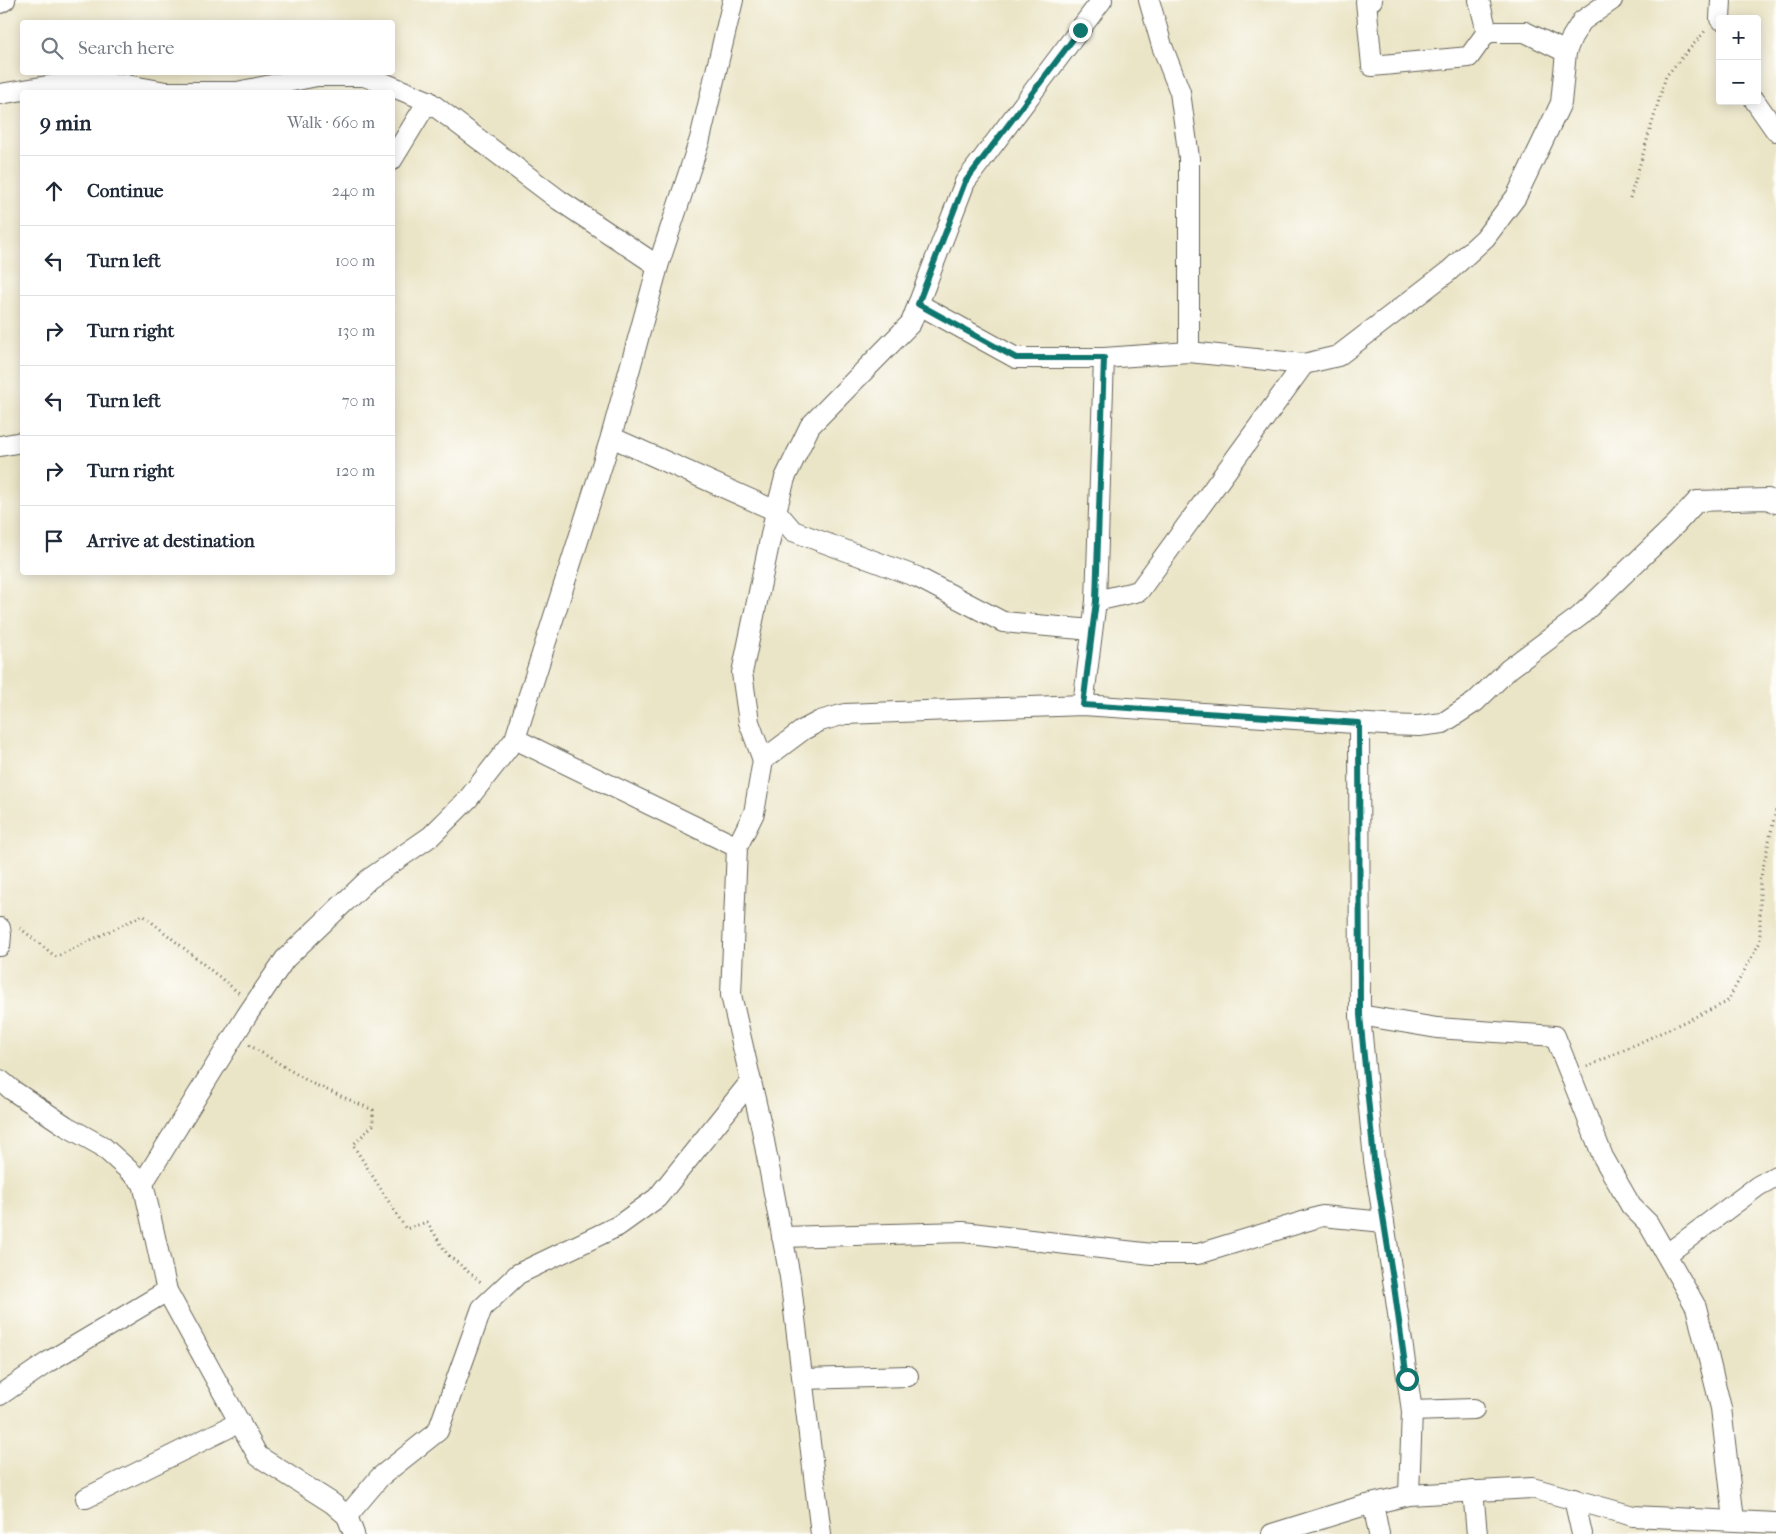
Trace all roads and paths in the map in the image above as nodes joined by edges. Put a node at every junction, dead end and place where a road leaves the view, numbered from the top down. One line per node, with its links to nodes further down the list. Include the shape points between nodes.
1 (5, 0): 8 (street)
2 (732, 0): 22 (street, via 700,139)
3 (1102, 0): 23 (street, via 965,182)
4 (1149, 0): 24 (street, via 1180,92 1188,158)
5 (1372, 0): 10 (street, via 1366,1 1372,66 1469,57)
6 (1479, 0): 10 (street)
7 (1612, 0): 11 (street, via 1582,21)
8 (0, 3)
9 (1720, 11): 21 (path, via 1666,76)
10 (1487, 32): 11 (street, via 1525,32)
11 (1566, 52): 26 (street, via 1561,103 1516,197 1485,238 1449,271 1338,356)
12 (24, 90): 13 (street, via 71,82 121,84)
13 (155, 90)
14 (247, 90): 17 (street, via 317,76 364,76)
15 (20, 91): 16 (street)
16 (0, 94)
17 (428, 101): 20 (street); 22 (street, via 559,200)
18 (1758, 105): 19 (street)
19 (1776, 131)
20 (395, 155)
21 (1630, 198)
22 (658, 266): 27 (street)
23 (918, 304): 25 (street, via 1016,358); 31 (street, via 911,323 810,426 785,478)
24 (1189, 352): 25 (street); 26 (street)
25 (1104, 358): 32 (street)
26 (1304, 364): 32 (street, via 1139,591)
27 (612, 437): 31 (street); 36 (street)
28 (20, 442): 29 (street)
29 (0, 446)
30 (1776, 503): 35 (street, via 1768,499 1697,501 1580,616 1509,668 1475,702 1443,723 1419,726)
31 (776, 510): 33 (street, via 793,532 917,577 1003,622); 37 (street, via 742,673 749,722)
32 (1096, 601): 33 (street)
33 (1092, 630): 34 (street)
34 (1083, 705): 35 (street); 37 (street, via 845,714 803,730)
35 (1359, 723): 43 (street)
36 (515, 739): 39 (street); 42 (street, via 468,799 431,836 369,879 285,959)
37 (762, 760): 39 (street, via 754,813)
38 (1776, 810): 45 (path, via 1760,880 1760,942 1726,1002)
39 (737, 847): 47 (street, via 731,995)
40 (7, 925): 41 (street); 42 (path, via 56,957 143,915)
41 (0, 946)
42 (253, 1005): 44 (street)
43 (1360, 1015): 45 (street, via 1437,1028 1554,1036); 50 (street, via 1374,1160)
44 (234, 1036): 49 (street); 54 (path, via 311,1083 373,1110 373,1125 353,1144 406,1229 427,1222 447,1254)
45 (1570, 1075): 52 (street, via 1603,1157 1631,1206 1648,1223)
46 (0, 1080): 49 (street, via 66,1126 102,1146)
47 (751, 1081): 51 (street); 54 (street, via 657,1198 618,1226 518,1274)
48 (1776, 1176): 52 (street)
49 (143, 1183): 53 (street)
50 (1384, 1222): 51 (street, via 1322,1216 1198,1254 1152,1254 964,1232); 59 (street)
51 (782, 1237): 56 (street)
52 (1667, 1254): 66 (street, via 1696,1307 1720,1408)
53 (167, 1292): 57 (street, via 48,1362); 60 (street)
54 (496, 1295): 68 (street, via 482,1308 438,1431 380,1477)
55 (908, 1376): 56 (street)
56 (803, 1379): 69 (street)
57 (0, 1395)
58 (1474, 1408): 59 (street)
59 (1412, 1411): 62 (street)
60 (240, 1422): 63 (street); 68 (street, via 258,1456 332,1503)
61 (1473, 1491): 62 (street); 64 (street, via 1532,1488); 72 (street)
62 (1409, 1495): 65 (street)
63 (86, 1498)
64 (1574, 1499): 66 (street, via 1633,1516); 73 (street)
65 (1372, 1504): 70 (street); 71 (street)
66 (1734, 1520): 67 (street)
67 (1776, 1523)
68 (351, 1525)
69 (821, 1534)
70 (1272, 1534)
71 (1379, 1534)
72 (1477, 1534)
73 (1582, 1534)

